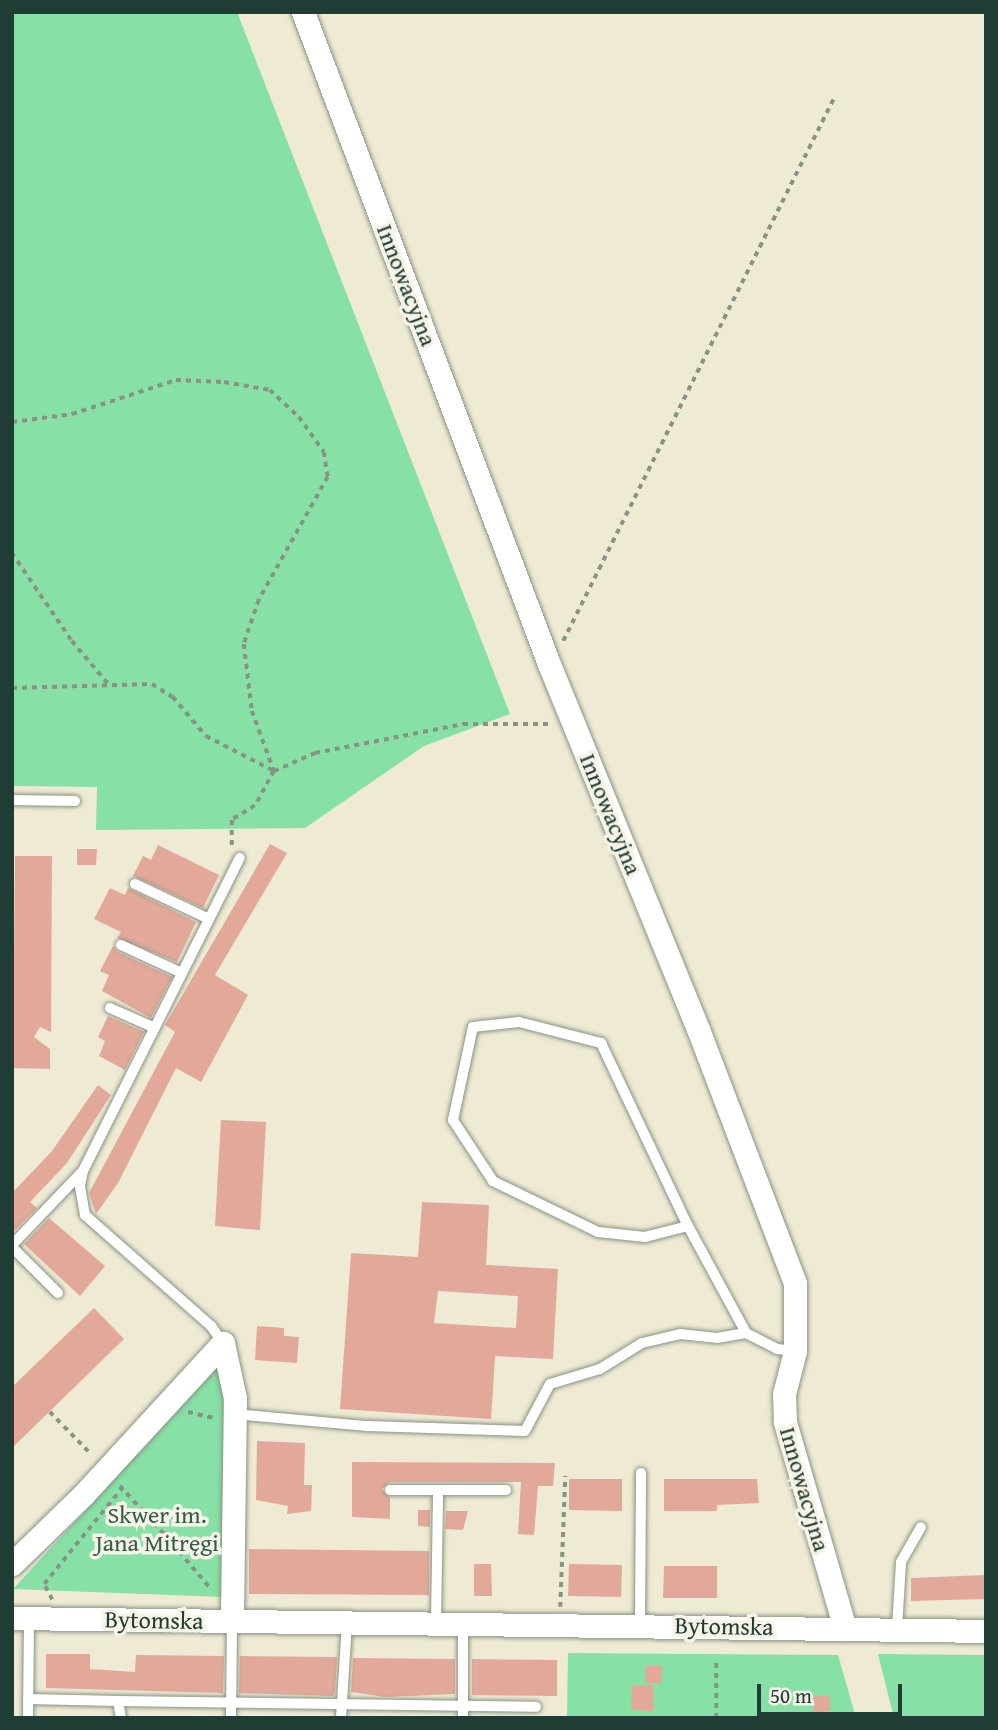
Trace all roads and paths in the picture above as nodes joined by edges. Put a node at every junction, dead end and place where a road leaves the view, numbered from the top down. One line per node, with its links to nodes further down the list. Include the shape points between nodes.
1 (303, 12): 5 (street, Innowacyjna)
2 (835, 96): 5 (path, via 644,486)
3 (12, 422): 9 (path, via 72,414 176,380 270,390 299,417 324,452 328,477 259,600 244,644 251,711)
4 (12, 553): 6 (path, via 72,641)
5 (550, 664): 8 (street, Innowacyjna)
6 (110, 686): 7 (path); 9 (path, via 152,684 173,697 206,736)
7 (12, 688)
8 (574, 724): 9 (path, via 463,724 315,753); 25 (street, Innowacyjna, via 795,1283)
9 (274, 771): 12 (path, via 255,806 232,820 228,841)
10 (12, 800): 11 (lane)
11 (75, 801)
12 (240, 858): 14 (lane)
13 (135, 884): 14 (lane)
14 (209, 919): 16 (lane)
15 (121, 946): 16 (lane)
16 (182, 973): 18 (lane)
17 (110, 1007): 18 (lane)
18 (155, 1028): 19 (lane)
19 (83, 1171): 21 (lane); 24 (lane, via 80,1186 85,1215 211,1326)
20 (688, 1226): 20 (lane, via 601,1043 519,1022 473,1027 453,1120 493,1181 598,1232 645,1237); 23 (lane)
21 (12, 1246): 22 (lane)
22 (58, 1293)
23 (746, 1333): 25 (lane, via 777,1349); 28 (lane, via 717,1338 680,1334 642,1343 600,1368 550,1384 525,1431)
24 (223, 1343): 26 (street); 28 (street, via 233,1373)
25 (795, 1351): 49 (street, Innowacyjna, via 784,1394 785,1422)
26 (164, 1408): 28 (path); 29 (street)
27 (50, 1412): 29 (path)
28 (234, 1418): 44 (street)
29 (106, 1470): 32 (path); 39 (street)
30 (641, 1474): 48 (lane)
31 (565, 1476): 42 (path, via 560,1608)
32 (122, 1488): 37 (path); 41 (path, via 44,1584)
33 (390, 1490): 34 (lane)
34 (438, 1490): 35 (lane); 46 (lane)
35 (506, 1490)
36 (921, 1527): 50 (lane, via 901,1562)
37 (163, 1533): 38 (path, via 172,1534); 38 (path, via 163,1542)
38 (173, 1544): 40 (path)
39 (12, 1564)
40 (215, 1593)
41 (54, 1603)
42 (547, 1608)
43 (20, 1618): 44 (street, Bytomska); 53 (lane)
44 (232, 1622): 45 (street, Bytomska); 55 (lane)
45 (347, 1623): 46 (street, Bytomska); 56 (lane)
46 (436, 1623): 47 (street, Bytomska)
47 (463, 1623): 48 (street, Bytomska); 58 (lane)
48 (640, 1624): 49 (street, Bytomska)
49 (845, 1628): 50 (street, Bytomska)
50 (897, 1629): 51 (street, Bytomska)
51 (986, 1631)
52 (716, 1661): 63 (path)
53 (28, 1699): 54 (lane); 59 (lane)
54 (118, 1701): 55 (lane); 60 (lane)
55 (231, 1703): 56 (lane); 61 (lane)
56 (341, 1704): 58 (lane); 62 (lane)
57 (536, 1707): 58 (lane)
58 (463, 1712)
59 (28, 1718)
60 (121, 1718)
61 (231, 1718)
62 (341, 1718)
63 (716, 1718)

